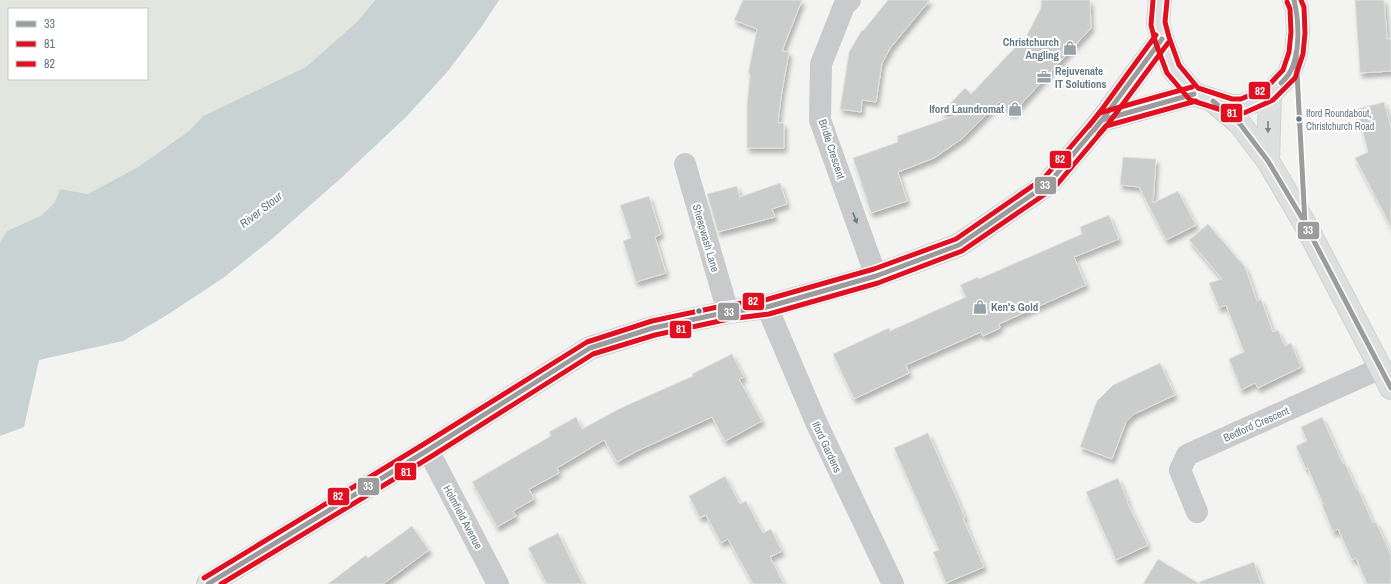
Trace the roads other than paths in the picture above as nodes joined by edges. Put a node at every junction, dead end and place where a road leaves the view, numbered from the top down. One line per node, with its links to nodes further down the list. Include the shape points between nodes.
1 (850, 0): 10 (street, Bridle Crescent, one-way to 10, via 844,6 821,64 820,120)
2 (1160, 0): 4 (main road, via 1158,23)
3 (1294, 0): 5 (main road, via 1298,32 1296,53 1289,74)
4 (1162, 39): 6 (main road, via 1173,69); 7 (main road)
5 (1270, 94): 6 (main road, via 1242,106 1231,106); 8 (main road, one-way to 8)
6 (1204, 98): 7 (main road); 8 (main road, via 1240,124)
7 (1102, 120): 10 (main road, via 1049,183 959,245)
8 (1268, 161): 13 (main road, via 1305,224)
9 (685, 164): 12 (street, Sheepwash Lane)
10 (876, 276): 11 (main road)
11 (767, 307): 12 (main road); 19 (street, Iford Gardens, via 816,422)
12 (728, 312): 15 (main road, via 653,328 590,348)
13 (1381, 368): 14 (main road); 16 (street, Bedford Crescent, via 1187,455 1180,470)
14 (1391, 388)
15 (428, 450): 17 (main road); 18 (street, Holmfield Avenue)
16 (1197, 512)
17 (208, 584)
18 (498, 584)
19 (893, 584)

